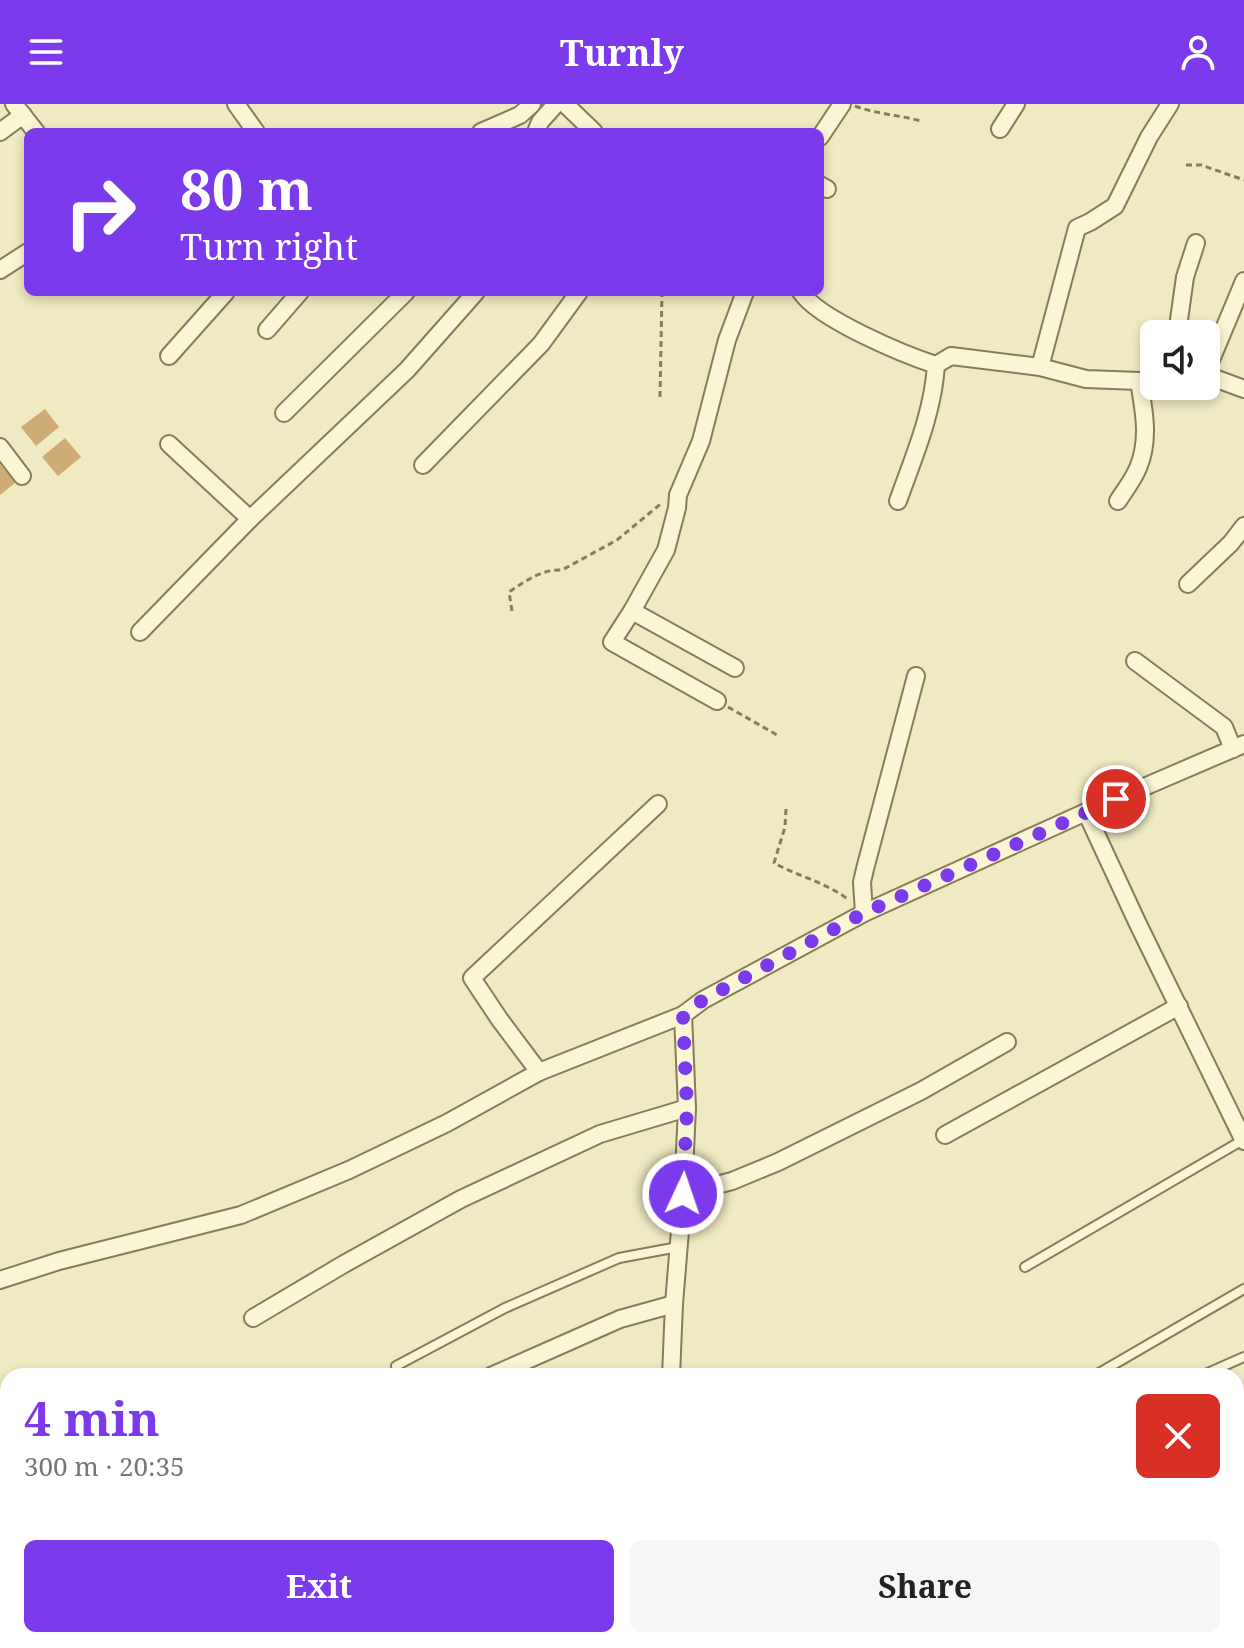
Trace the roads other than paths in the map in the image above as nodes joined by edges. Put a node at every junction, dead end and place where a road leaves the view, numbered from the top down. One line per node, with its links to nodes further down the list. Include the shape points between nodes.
1 (236, 104): 10 (street)
2 (532, 104): 11 (street)
3 (556, 104): 12 (street)
4 (565, 104): 13 (street)
5 (842, 104): 15 (street)
6 (1016, 104): 14 (street)
7 (1170, 104): 33 (street, via 1115,206 1077,228)
8 (18, 110): 9 (street); 16 (street)
9 (33, 128)
10 (253, 128)
11 (490, 128)
12 (538, 128)
13 (590, 128)
14 (1000, 129)
15 (824, 131)
16 (0, 132)
17 (1196, 243): 28 (street)
18 (24, 255): 19 (street)
19 (0, 270)
20 (1244, 281): 30 (street)
21 (222, 296): 31 (street)
22 (297, 296): 29 (street)
23 (402, 296): 38 (street)
24 (472, 296): 45 (street, via 407,370)
25 (576, 296): 41 (street, via 541,344)
26 (744, 296): 48 (street, via 701,441 678,495 666,550)
27 (802, 296): 32 (street, via 822,312)
28 (1179, 320)
29 (267, 330)
30 (1220, 339)
31 (169, 356)
32 (936, 365): 33 (street, via 951,356); 43 (street, via 928,418)
33 (1040, 367): 35 (street, via 1086,379)
34 (1220, 379): 36 (street)
35 (1140, 380)
36 (1244, 389)
37 (1146, 400): 44 (street, via 1144,450)
38 (284, 413)
39 (169, 444): 45 (street)
40 (0, 447): 42 (street)
41 (423, 465)
42 (22, 476)
43 (898, 501)
44 (1118, 501)
45 (250, 519): 49 (street)
46 (1244, 526): 47 (street)
47 (1188, 584)
48 (632, 611): 51 (street); 53 (street, via 612,642)
49 (140, 632)
50 (1135, 661): 54 (street, via 1224,727)
51 (735, 668)
52 (916, 676): 57 (street, via 862,882)
53 (717, 701)
54 (1239, 746): 56 (street)
55 (658, 804): 61 (street, via 472,978)
56 (1086, 812): 57 (street); 58 (street)
57 (864, 913): 59 (street)
58 (1179, 1006): 63 (street); 64 (street)
59 (683, 1015): 61 (street); 62 (street)
60 (1007, 1042): 65 (street, via 778,1162)
61 (539, 1072): 68 (street, via 447,1123 241,1215)
62 (687, 1108): 65 (street); 71 (street, via 600,1134 461,1199)
63 (945, 1135)
64 (1244, 1140): 67 (lane)
65 (683, 1194): 66 (street)
66 (678, 1247): 70 (street); 73 (lane, via 619,1258 505,1308)
67 (1025, 1267)
68 (0, 1280)
69 (1244, 1289): 76 (lane)
70 (674, 1304): 74 (street, via 620,1319); 75 (street)
71 (253, 1318)
72 (1244, 1357): 77 (lane)
73 (396, 1366)
74 (509, 1368)
75 (671, 1368)
76 (1108, 1368)
77 (1219, 1368)

